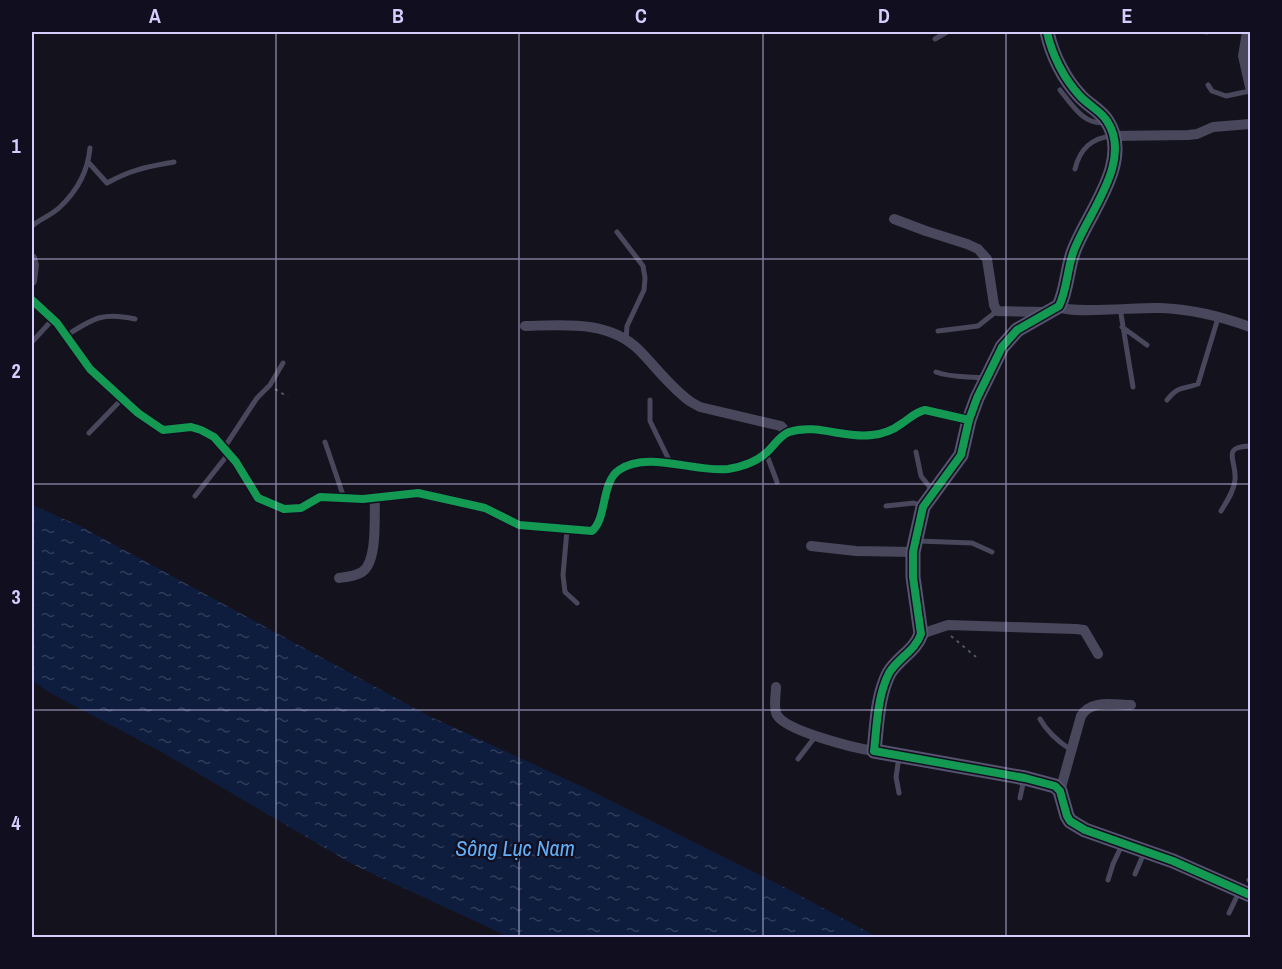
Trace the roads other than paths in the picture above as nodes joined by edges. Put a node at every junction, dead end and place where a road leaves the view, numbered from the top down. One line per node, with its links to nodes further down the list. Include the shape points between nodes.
1 (947, 32): 4 (lane)
2 (1047, 32): 10 (street, via 1057,62 1068,79)
3 (1247, 32): 5 (street, via 1243,44)
4 (935, 39)
5 (1248, 64): 7 (street)
6 (1208, 85): 7 (lane, via 1212,91 1226,96)
7 (1251, 89)
8 (1060, 90): 10 (lane, via 1088,120)
9 (1251, 124): 10 (street, via 1213,127 1188,135)
10 (1111, 129): 14 (lane, via 1090,142); 22 (street, via 1115,155 1111,173 1073,253)
11 (90, 148): 13 (lane)
12 (174, 162): 13 (lane, via 125,172 107,183)
13 (89, 163): 16 (lane, via 59,208)
14 (1075, 169)
15 (894, 219): 23 (street, via 967,244 983,254)
16 (32, 226)
17 (617, 232): 32 (lane, via 643,266 645,278 644,290 627,326)
18 (32, 258): 19 (street)
19 (32, 281)
20 (32, 300): 25 (street)
21 (1120, 308): 22 (street); 24 (street, via 1174,309); 28 (lane)
22 (1053, 309): 23 (street); 37 (street, via 1017,330 1002,347)
23 (997, 311): 30 (lane, via 978,326)
24 (1218, 318): 29 (street); 41 (lane, via 1198,384 1180,387)
25 (53, 319): 31 (street); 33 (lane)
26 (135, 319): 31 (lane, via 104,316)
27 (525, 326): 32 (street, via 576,325 599,329)
28 (1122, 327): 34 (lane); 38 (lane)
29 (1251, 327)
30 (938, 331)
31 (67, 335): 39 (street, via 90,369)
32 (626, 341): 44 (street, via 691,402 781,426)
33 (32, 342)
34 (1147, 345)
35 (283, 363): 47 (lane, via 257,398)
36 (936, 372): 37 (lane, via 955,378)
37 (986, 378): 42 (street)
38 (1133, 387)
39 (122, 399): 43 (lane); 47 (street, via 163,430 201,430)
40 (650, 400): 50 (lane, via 650,421)
41 (1167, 400)
42 (969, 420): 44 (street, via 925,410 875,435 816,430); 52 (street, via 961,455)
43 (89, 433)
44 (788, 433): 49 (street)
45 (325, 442): 54 (lane)
46 (1251, 446): 58 (lane, via 1233,450 1234,483)
47 (227, 451): 53 (lane); 54 (street, via 258,498 284,509 301,508 320,497)
48 (916, 452): 52 (lane, via 921,476)
49 (766, 453): 50 (street, via 748,464 727,469); 51 (lane)
50 (671, 464): 59 (street, via 644,462 618,470 595,530)
51 (777, 482)
52 (933, 491): 57 (street)
53 (195, 496)
54 (344, 498): 55 (street)
55 (375, 499): 59 (street, via 418,493 485,508 519,525); 63 (street, via 374,540 368,566 364,572)
56 (886, 506): 57 (lane, via 914,503)
57 (923, 507): 61 (street)
58 (1221, 511)
59 (567, 530): 64 (lane, via 565,592)
60 (811, 546): 61 (street, via 856,551)
61 (914, 546): 62 (lane, via 972,543); 65 (street, via 913,577)
62 (992, 552)
63 (339, 578)
64 (577, 603)
65 (921, 634): 66 (street, via 943,626 969,624 1076,629 1084,630); 72 (street, via 911,651 896,664 881,694)
66 (1098, 654)
67 (776, 687): 70 (street, via 778,717)
68 (1131, 705): 71 (street, via 1089,706 1081,716)
69 (1040, 719): 71 (lane)
70 (816, 735): 72 (street); 74 (lane)
71 (1071, 750): 76 (street)
72 (874, 751): 73 (street)
73 (899, 756): 75 (street); 77 (lane)
74 (798, 759)
75 (1025, 778): 76 (street); 78 (lane)
76 (1060, 791): 79 (street, via 1070,821)
77 (899, 793)
78 (1020, 798)
79 (1122, 844): 80 (street); 82 (lane)
80 (1145, 851): 81 (lane); 83 (street)
81 (1135, 874)
82 (1108, 879)
83 (1247, 887): 84 (lane)
84 (1229, 913)

